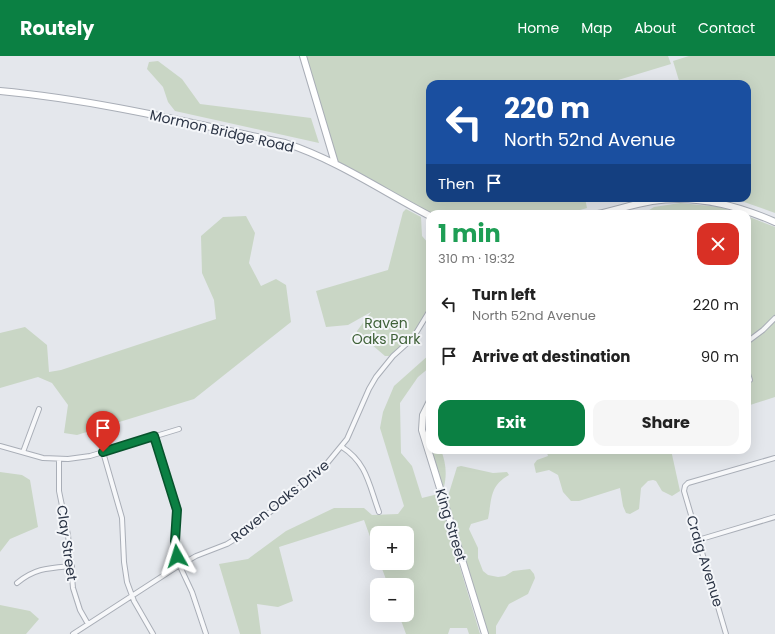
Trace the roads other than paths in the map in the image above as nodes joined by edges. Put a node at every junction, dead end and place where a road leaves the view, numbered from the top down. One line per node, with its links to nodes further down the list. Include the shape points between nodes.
1 (303, 56): 3 (main road)
2 (0, 91): 3 (main road, Mormon Bridge Road, via 114,106 285,143)
3 (335, 163): 9 (main road, Mormon Bridge Road)
4 (648, 202): 6 (main road)
5 (715, 202): 7 (main road)
6 (615, 210)
7 (745, 210)
8 (751, 212): 10 (main road)
9 (426, 214)
10 (775, 222)
11 (775, 318): 13 (street)
12 (426, 319): 20 (street, Raven Oaks Drive, via 413,338 393,356 376,377 353,429)
13 (751, 339)
14 (39, 409): 21 (street)
15 (426, 409): 18 (main road, King Street, via 421,423)
16 (178, 428): 17 (street)
17 (154, 436): 22 (street); 30 (street, via 177,510 175,541)
18 (426, 444)
19 (0, 446): 21 (street)
20 (342, 447): 26 (street, via 355,456 362,465); 30 (street, Raven Oaks Drive, via 324,467 245,533)
21 (23, 452): 25 (street)
22 (103, 452): 25 (street, via 80,458); 32 (street, via 122,518 125,571)
23 (429, 454): 37 (main road, King Street)
24 (775, 458): 28 (street, Craig Avenue, via 688,483 684,487)
25 (58, 459): 29 (street, Clay Street, via 59,491)
26 (378, 512)
27 (775, 517): 28 (street)
28 (698, 540): 38 (street, Craig Avenue)
29 (72, 566): 31 (street, via 35,571); 33 (street, Clay Street, via 75,597)
30 (179, 566): 32 (street, Raven Oaks Drive); 36 (street, via 192,592)
31 (17, 583)
32 (132, 596): 33 (street, Raven Oaks Drive); 35 (street)
33 (88, 624): 34 (street, Raven Oaks Drive)
34 (73, 634)
35 (153, 634)
36 (206, 634)
37 (485, 634)
38 (726, 634)

